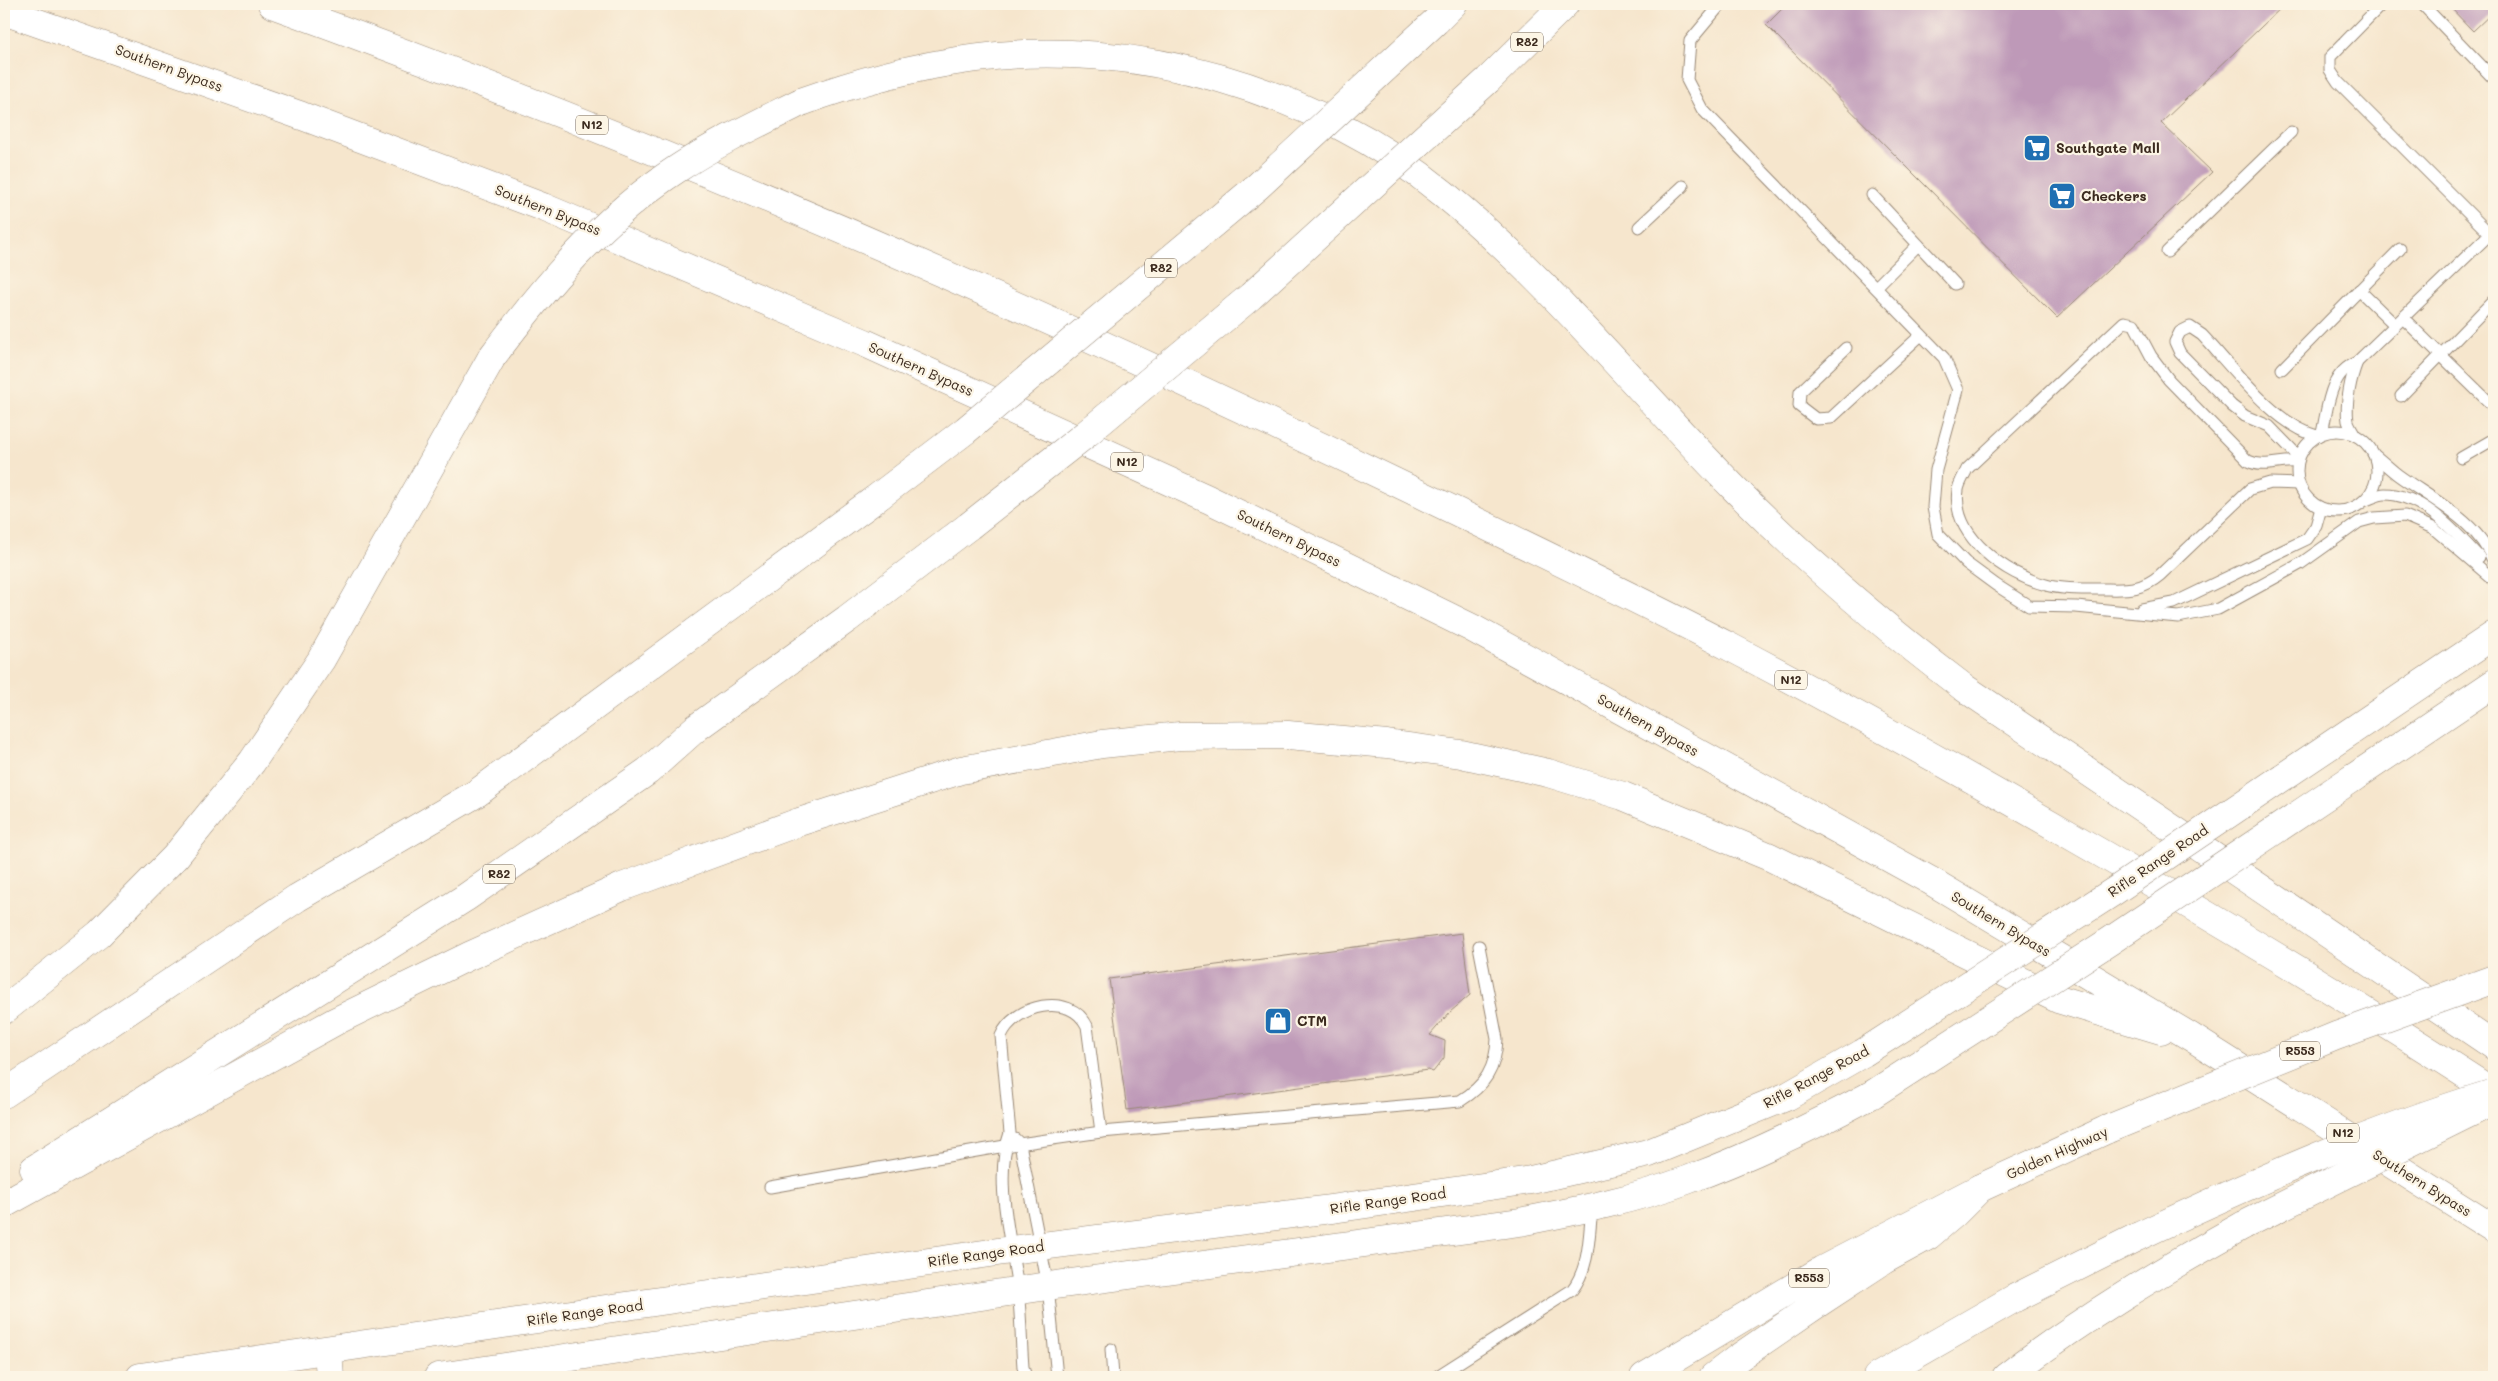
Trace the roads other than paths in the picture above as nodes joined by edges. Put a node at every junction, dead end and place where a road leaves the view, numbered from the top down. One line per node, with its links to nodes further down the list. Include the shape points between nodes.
1 (272, 4): 51 (main road, N12, via 619,135 1039,316 1231,403 1489,528 1731,648 1947,764 2207,914)
2 (1565, 4): 59 (main road, R82, bridge, via 1488,80 1251,296 1086,434 847,619 696,728 648,771 465,898)
3 (1721, 4): 18 (lane, via 1690,41 1687,80 1702,109)
4 (2382, 4): 13 (lane, via 2337,48 2330,57 2330,70 2338,82)
5 (2422, 4): 8 (lane)
6 (4, 11): 49 (main road, Southern Bypass / N12, via 302,116 543,207 874,347 1208,499 1522,655 1931,881)
7 (1445, 12): 52 (main road, R82, bridge, via 1258,186 966,430 874,500 476,793 297,898)
8 (2494, 79)
9 (2291, 132): 16 (lane)
10 (1683, 186): 12 (lane)
11 (1872, 196): 14 (lane)
12 (1639, 227)
13 (2492, 232): 21 (lane)
14 (1918, 245): 17 (lane); 18 (lane)
15 (2400, 250): 19 (lane)
16 (2167, 252)
17 (1955, 284)
18 (1876, 288): 22 (lane)
19 (2359, 290): 21 (lane); 26 (lane)
20 (2494, 300): 24 (lane)
21 (2399, 322): 24 (lane); 25 (lane)
22 (1921, 335): 23 (lane, via 1831,418 1816,419 1799,406 1800,392); 43 (lane, via 1944,358 1958,390 1936,470 1934,507 1938,534 1966,563 2029,606)
23 (1846, 348)
24 (2442, 353): 27 (lane); 28 (lane)
25 (2357, 362): 29 (lane, via 2347,366 2338,376); 30 (lane, via 2350,378 2348,409 2348,421)
26 (2282, 369)
27 (2401, 396)
28 (2494, 407)
29 (2319, 435): 30 (lane, via 2342,431); 34 (lane, via 2306,445); 34 (lane, via 2301,432 2280,416 2202,335 2190,327 2180,332 2175,342 2180,353 2232,406 2245,416 2269,426)
30 (2355, 435): 32 (lane)
31 (2494, 439): 33 (lane)
32 (2373, 453): 36 (lane, via 2377,479); 40 (lane, via 2465,522 2491,554)
33 (2461, 458)
34 (2298, 460): 35 (lane); 35 (lane, via 2272,465 2248,461 2169,380 2134,324 2124,322 1967,469 1958,490 1959,515 1970,536 2015,574 2047,586 2130,589 2147,586 2250,489 2270,483)
35 (2298, 484): 37 (lane, via 2305,496)
36 (2364, 501): 38 (lane); 41 (lane, via 2384,493 2418,502 2455,531)
37 (2321, 508): 38 (lane); 43 (lane, via 2316,526 2307,539 2174,603)
38 (2341, 512): 39 (lane)
39 (2359, 522): 42 (lane, via 2405,516 2433,528); 43 (lane, via 2300,564 2218,609 2178,617)
40 (2494, 563)
41 (2494, 576)
42 (2494, 580)
43 (2130, 611)
44 (2490, 638): 64 (main road, Rifle Range Road, bridge, via 2113,892 1863,1053 1788,1096 1730,1121 1648,1153 1531,1180)
45 (2494, 683): 62 (main road, bridge, via 2102,947 1873,1094 1795,1136 1735,1161 1685,1181)
46 (1479, 946): 54 (lane, via 1497,1039 1496,1052 1492,1070 1484,1083 1460,1101)
47 (2494, 979): 60 (main road, Golden Highway / R553, bridge, via 2336,1036 2108,1129)
48 (4, 1010): 50 (main road, bridge, via 99,934 175,857 252,762 322,660 492,357 536,297 617,215 684,165 801,102 874,78 972,58 1050,54 1118,58 1234,82 1300,107 1359,135 1392,156 1499,242 1737,490 1901,639 1963,687)
49 (2191, 1037): 61 (main road, via 2121,1020 2058,999 1770,857 1623,796 1548,773 1461,754 1387,744 1288,735 1180,736 1102,744 962,770 799,822 622,887 336,1021); 63 (main road, Southern Bypass / N12)
50 (2494, 1046)
51 (2494, 1093): 79 (main road, bridge, via 2419,1116 2256,1181 2015,1298)
52 (4, 1094)
53 (2494, 1101): 80 (main road, bridge, via 2244,1225 2136,1287)
54 (1101, 1132): 55 (lane, via 1087,1026 1068,1009 1042,1006 1024,1012 1009,1024 1001,1036); 56 (lane)
55 (1010, 1133): 56 (lane); 57 (lane)
56 (1020, 1144): 57 (lane); 64 (lane)
57 (1005, 1146): 58 (lane); 65 (lane, via 1004,1192)
58 (770, 1187)
59 (4, 1188)
60 (1980, 1188): 77 (main road, Golden Highway / R553, via 1822,1270); 78 (main road, via 1928,1236 1884,1260)
61 (4, 1204)
62 (1592, 1207): 66 (main road, via 1520,1222); 76 (lane, via 1585,1262 1572,1290)
63 (2494, 1230)
64 (1040, 1247): 65 (main road, Rifle Range Road); 66 (lane)
65 (1011, 1250): 67 (lane); 69 (main road, Rifle Range Road)
66 (1048, 1286): 67 (main road); 74 (lane)
67 (1018, 1290): 72 (main road); 73 (lane)
68 (1111, 1349): 75 (lane)
69 (329, 1364): 70 (main road, Rifle Range Road)
70 (286, 1367): 71 (main road, Rifle Range Road)
71 (140, 1377)
72 (438, 1377)
73 (1026, 1377)
74 (1056, 1377)
75 (1113, 1377)
76 (1436, 1377)
77 (1644, 1377)
78 (1713, 1377)
79 (1877, 1377)
80 (2006, 1377)

